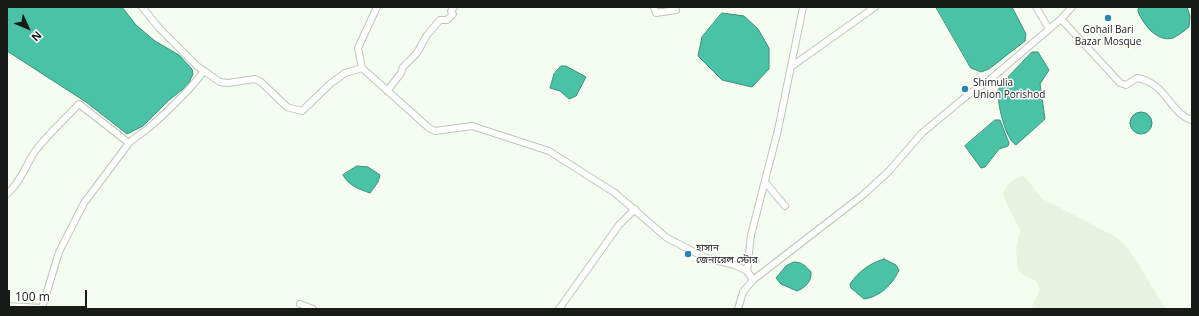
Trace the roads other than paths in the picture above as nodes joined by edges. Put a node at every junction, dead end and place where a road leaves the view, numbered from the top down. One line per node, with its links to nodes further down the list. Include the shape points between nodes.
1 (142, 7): 14 (street, via 180,50)
2 (377, 7): 13 (street, via 358,48)
3 (454, 7): 15 (street, via 453,14 447,20 440,20 427,35 417,53 403,66 401,73)
4 (654, 7): 9 (street, via 656,13)
5 (803, 7): 12 (street)
6 (875, 7): 12 (street)
7 (1036, 7): 11 (street)
8 (1072, 7): 10 (street)
9 (676, 10)
10 (1061, 19): 11 (street); 16 (street, via 1120,83 1126,85 1137,78 1148,80 1164,93 1186,118)
11 (1048, 29): 23 (street, via 987,82 922,133 889,171 863,195)
12 (792, 66): 18 (street)
13 (362, 68): 14 (street, via 345,73 302,110 287,107 255,78 228,83 220,82); 15 (street)
14 (204, 72): 17 (street, via 150,127)
15 (388, 90): 21 (street, via 419,120 435,131 472,126 549,151 615,193)
16 (1192, 120)
17 (129, 143): 19 (street, via 79,104 36,150 15,187); 25 (street, via 84,203 59,252 42,308)
18 (765, 182): 20 (street); 22 (street, via 751,235)
19 (7, 194)
20 (785, 206)
21 (635, 209): 22 (street, via 667,238 706,258 735,265); 27 (street, via 619,225)
22 (747, 271): 23 (street)
23 (753, 280): 28 (street, via 743,292)
24 (300, 304): 26 (street)
25 (7, 306)
26 (313, 309)
27 (559, 309)
28 (738, 309)

